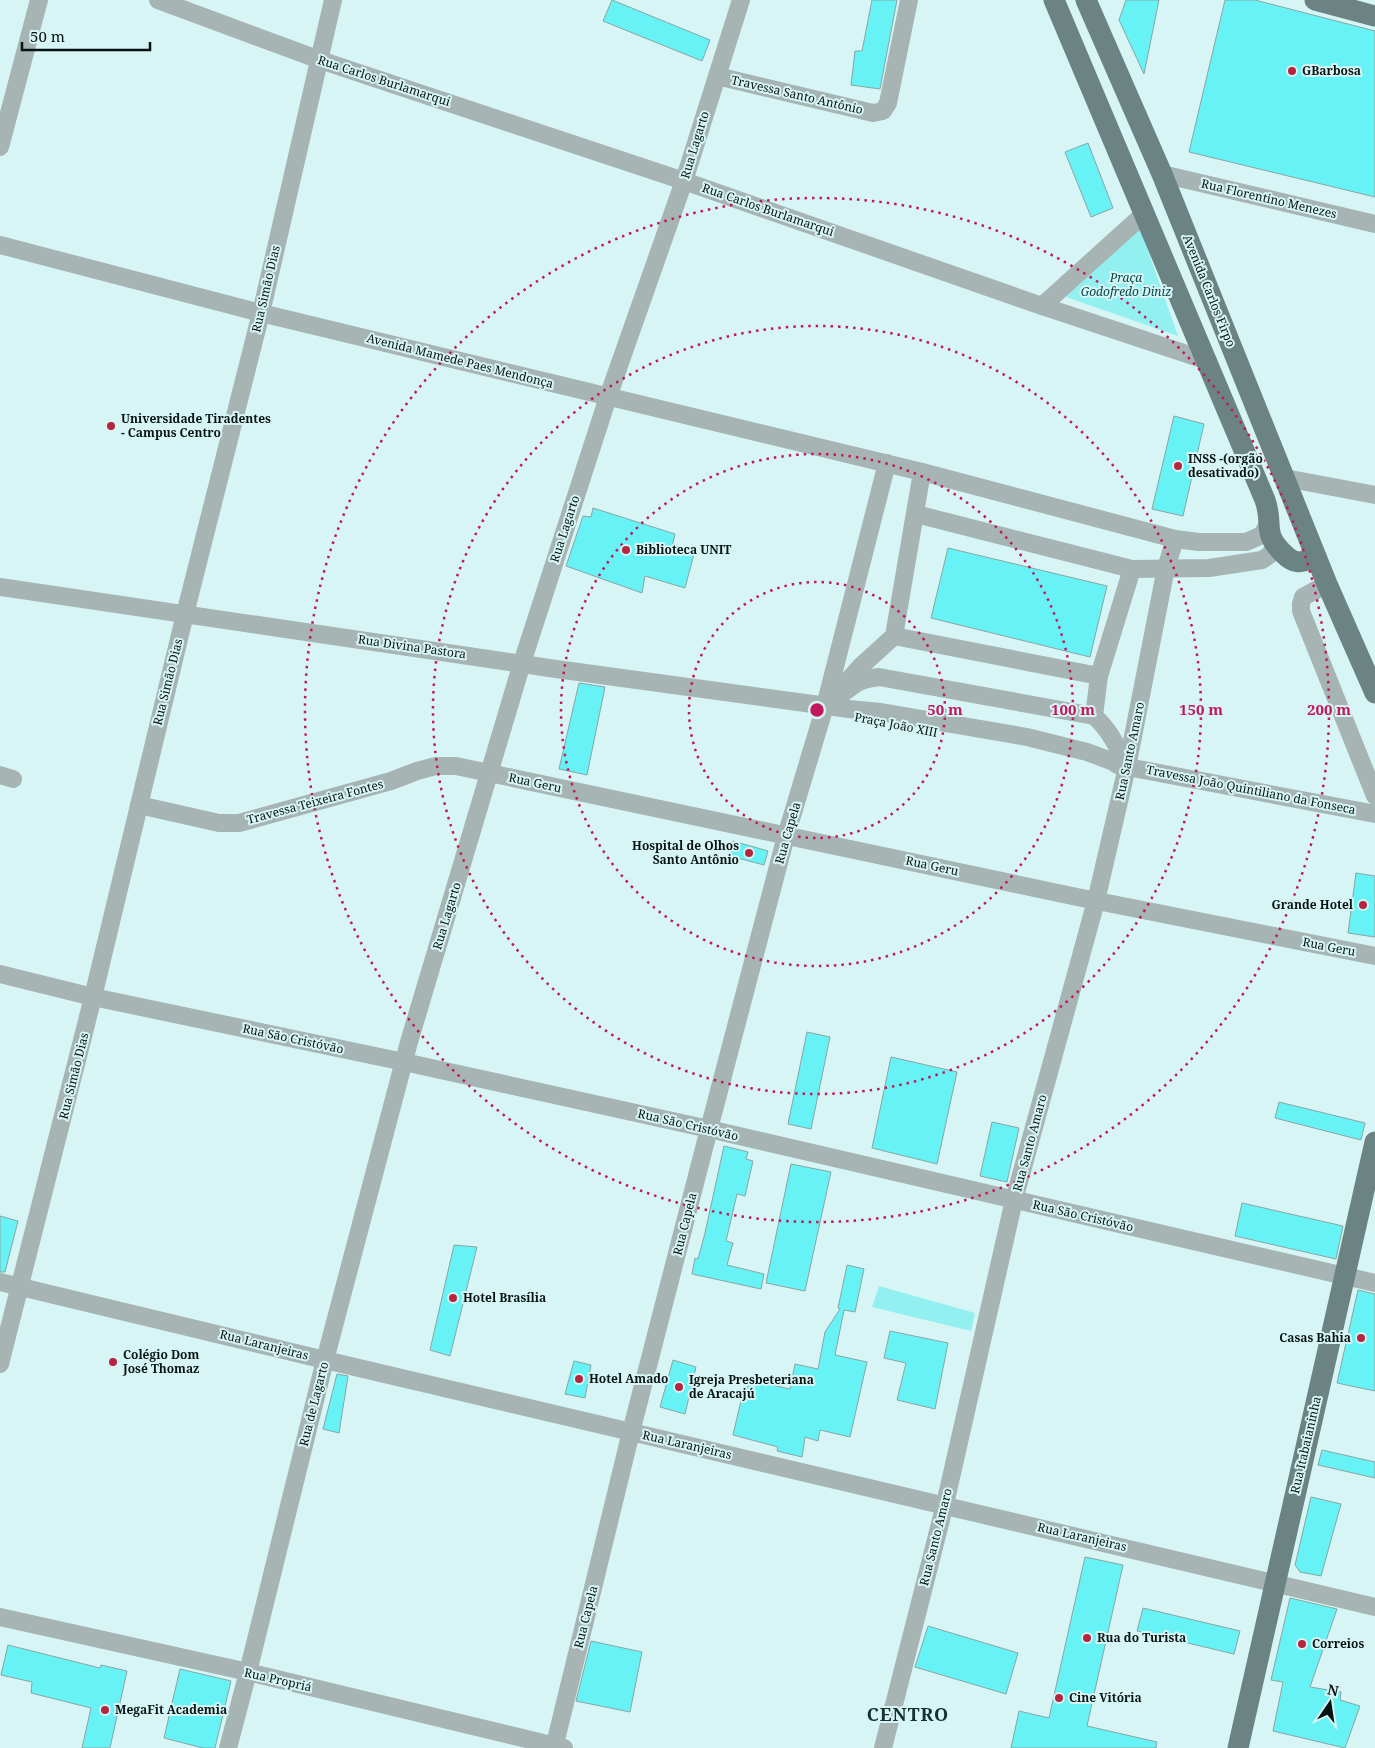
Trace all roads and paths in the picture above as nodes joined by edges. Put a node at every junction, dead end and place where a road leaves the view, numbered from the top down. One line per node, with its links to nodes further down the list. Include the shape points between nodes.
1 (39, 0): 14 (street)
2 (158, 0): 12 (street, Rua Carlos Burlamarqui)
3 (333, 0): 12 (street, Rua Simão Dias)
4 (741, 0): 13 (street, Rua Lagarto)
5 (909, 0): 13 (street, Travessa Santo Antônio, via 888,103 883,110 873,113)
6 (1054, 0): 17 (main road)
7 (1086, 0): 15 (main road, Avenida Carlos Firpo)
8 (1315, 0): 10 (main road)
9 (1375, 9): 10 (main road)
10 (1353, 10): 11 (main road)
11 (1375, 16)
12 (320, 60): 16 (street, Rua Carlos Burlamarqui); 21 (street, Rua Simão Dias)
13 (717, 76): 16 (street, Rua Lagarto)
14 (0, 147)
15 (1162, 174): 18 (street, Rua Florentino Menezes); 26 (main road, Avenida Carlos Firpo)
16 (684, 181): 20 (street, Rua Carlos Burlamarqui); 23 (street, Rua Lagarto)
17 (1145, 212): 20 (street); 22 (main road)
18 (1375, 224)
19 (0, 245): 21 (street, Avenida Mamede Paes Mendonça)
20 (1042, 306): 22 (street, Rua Carlos Burlamarqui)
21 (261, 313): 23 (street, Avenida Mamede Paes Mendonça); 37 (street, Rua Simão Dias)
22 (1208, 361): 29 (main road, via 1265,500 1269,511)
23 (608, 397): 24 (street, Avenida Mamede Paes Mendonça); 39 (street, Rua Lagarto)
24 (887, 463): 25 (street, Avenida Mamede Paes Mendonça); 42 (street)
25 (922, 472): 28 (street); 30 (street)
26 (1284, 478): 27 (street); 32 (main road, Avenida Carlos Firpo)
27 (1375, 495)
28 (916, 514): 34 (street); 38 (street)
29 (1268, 524): 30 (street, via 1262,535 1246,542); 31 (main road)
30 (1175, 539): 33 (street, Rua Santo Amaro)
31 (1274, 544): 32 (main road, via 1290,560 1298,563); 33 (street, via 1271,554 1262,560 1208,568)
32 (1316, 557): 35 (main road, Avenida Carlos Firpo)
33 (1166, 568): 34 (street); 44 (street, Rua Santo Amaro)
34 (1132, 569): 40 (street)
35 (1327, 584): 41 (main road, Avenida Carlos Firpo); 46 (street, via 1303,597 1301,611)
36 (0, 586): 37 (street, Rua Divina Pastora)
37 (185, 614): 39 (street, Rua Divina Pastora); 47 (street, Rua Simão Dias)
38 (894, 636): 40 (street); 42 (street)
39 (522, 663): 42 (street, Rua Divina Pastora); 45 (street, Rua Lagarto)
40 (1099, 676): 43 (street)
41 (1375, 693)
42 (825, 706): 43 (street, via 857,683 879,677); 44 (street, Praça João XIII, via 857,720); 49 (street, Rua Capela)
43 (1094, 716): 44 (street, via 1114,739)
44 (1127, 767): 48 (street, Travessa João Quintiliano da Fonseca); 50 (street, Rua Santo Amaro)
45 (489, 773): 47 (street, Travessa Teixeira Fontes, via 456,766 436,766 239,823 219,822); 49 (street, Rua Geru); 54 (street, Rua Lagarto)
46 (1375, 796)
47 (139, 805): 53 (street, Rua Simão Dias)
48 (1375, 814)
49 (786, 836): 50 (street, Rua Geru); 55 (street, Rua Capela)
50 (1096, 901): 51 (street, Rua Geru); 57 (street, Rua Santo Amaro)
51 (1375, 956)
52 (0, 974): 53 (street, Rua São Cristóvão)
53 (94, 997): 54 (street, Rua São Cristóvão); 61 (street, Rua Simão Dias)
54 (404, 1062): 55 (street, Rua São Cristóvão); 62 (street, Rua de Lagarto)
55 (709, 1129): 57 (street, Rua São Cristóvão); 64 (street, Rua Capela)
56 (1375, 1142): 58 (main road, Rua Itabaianinha)
57 (1014, 1200): 58 (street, Rua São Cristóvão); 65 (street, Rua Santo Amaro)
58 (1344, 1276): 60 (street, Rua São Cristóvão); 66 (main road, Rua Itabaianinha)
59 (0, 1282): 61 (street, Rua Laranjeiras)
60 (1375, 1283)
61 (21, 1287): 62 (street, Rua Laranjeiras); 63 (street, Rua Simão Dias)
62 (324, 1360): 64 (street, Rua Laranjeiras); 69 (street, Rua de Lagarto)
63 (0, 1364)
64 (632, 1432): 65 (street, Rua Laranjeiras); 70 (street, Rua Capela)
65 (945, 1504): 66 (street, Rua Laranjeiras); 72 (street, Rua Santo Amaro)
66 (1275, 1583): 67 (street, Rua Laranjeiras); 73 (main road, Rua Itabaianinha)
67 (1375, 1607)
68 (0, 1617): 69 (street, Rua Propriá)
69 (248, 1672): 70 (street, Rua Propriá); 71 (street, Rua de Lagarto)
70 (558, 1747)
71 (228, 1748)
72 (882, 1748)
73 (1238, 1748)

